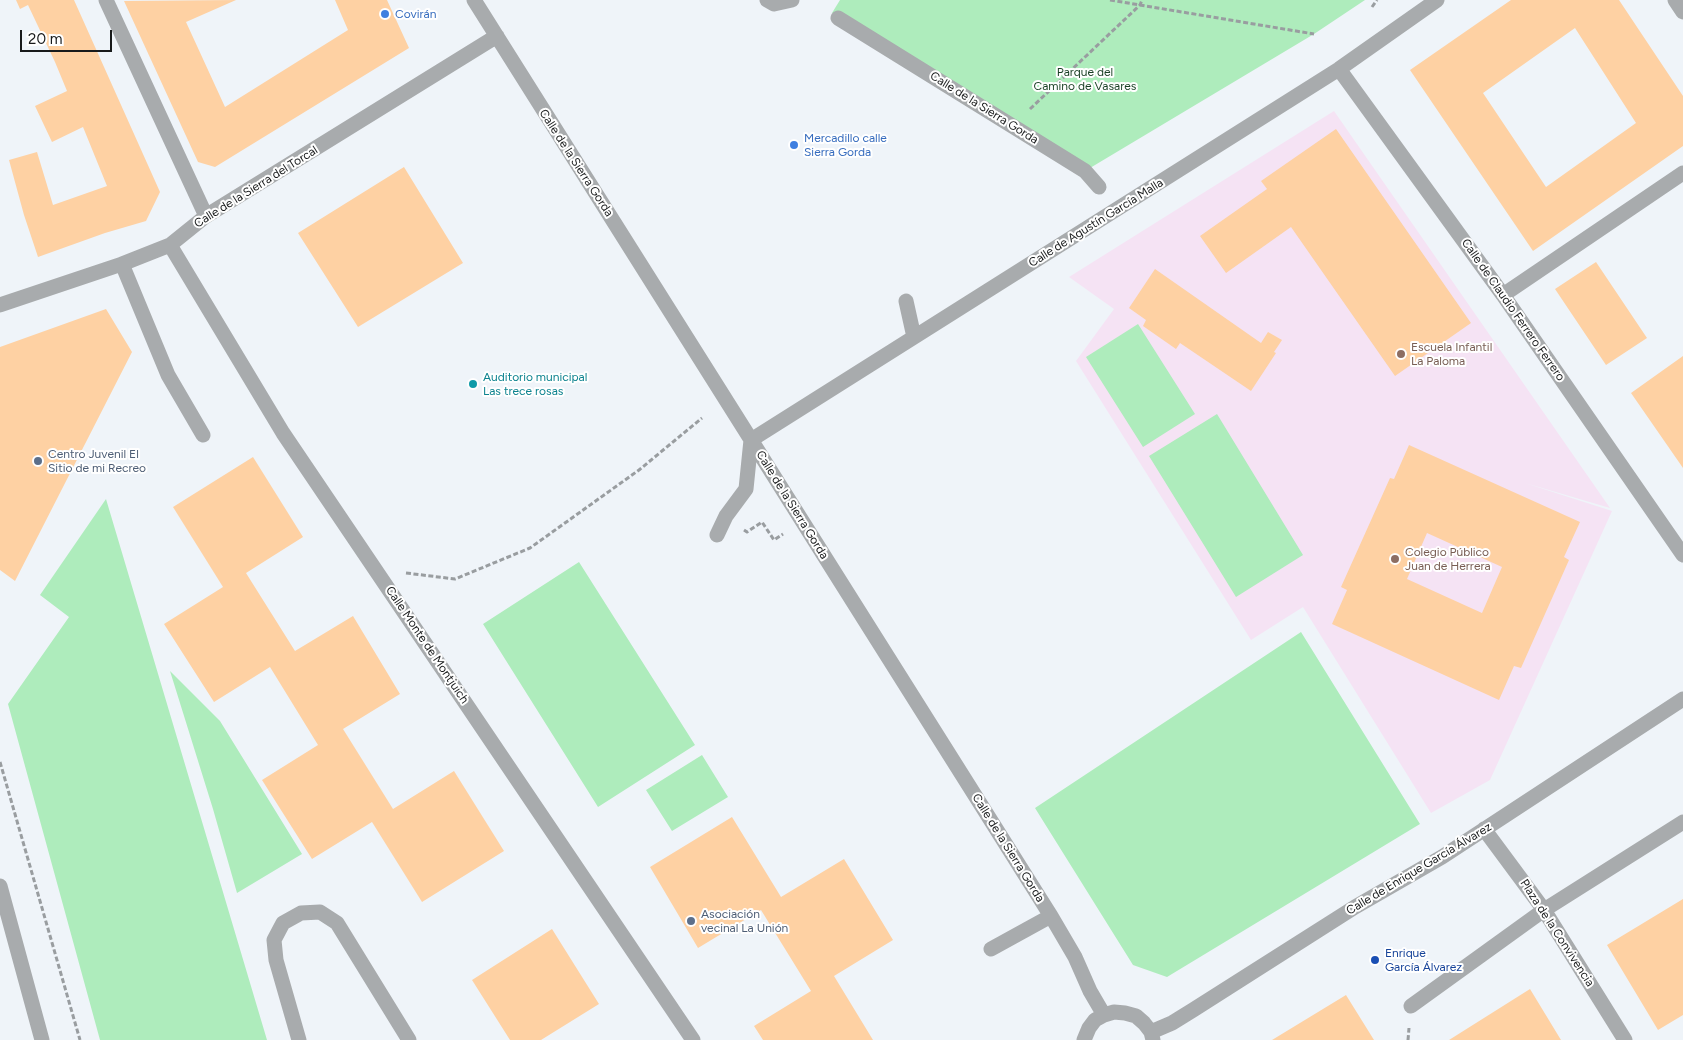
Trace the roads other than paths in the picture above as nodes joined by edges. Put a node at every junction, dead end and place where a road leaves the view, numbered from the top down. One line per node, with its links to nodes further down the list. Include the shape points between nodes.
1 (106, 0): 13 (street)
2 (474, 0): 9 (street, Calle de la Sierra Gorda)
3 (767, 0): 4 (street, via 774,4)
4 (792, 0)
5 (1437, 0): 10 (street, Calle de Agustín García Malla)
6 (1675, 0): 7 (street)
7 (1683, 12)
8 (838, 18): 12 (street, Calle de la Sierra Gorda, via 1085,171)
9 (497, 36): 13 (street, Calle de la Sierra del Torcal); 21 (street, Calle de la Sierra Gorda)
10 (1339, 69): 16 (street, Calle de Claudio Ferrero Ferrero); 19 (street, Calle de Agustín García Malla)
11 (1683, 173): 16 (street)
12 (1099, 187)
13 (206, 216): 14 (street, Calle de la Sierra del Torcal)
14 (170, 245): 15 (street, Calle de la Sierra del Torcal); 37 (street, Calle Monte de Montjuich, via 283,432)
15 (122, 264): 18 (street, Calle de la Sierra del Torcal); 20 (street, via 168,375)
16 (1503, 295): 23 (street, Calle de Claudio Ferrero Ferrero)
17 (906, 301): 19 (street)
18 (0, 305)
19 (914, 337): 21 (street, Calle de Agustín García Malla)
20 (203, 435)
21 (751, 440): 22 (street, via 746,489 726,516); 29 (street, Calle de la Sierra Gorda)
22 (717, 535)
23 (1683, 555)
24 (1683, 699): 26 (street, Calle de Enrique García Álvarez)
25 (1683, 822): 28 (street)
26 (1484, 829): 28 (street, Plaza de la Convivencia); 33 (street, Calle de Enrique García Álvarez)
27 (0, 886): 34 (street)
28 (1544, 910): 31 (street); 39 (street, Plaza de la Convivencia)
29 (1051, 916): 30 (street); 32 (street, Calle de la Sierra Gorda)
30 (991, 949)
31 (1412, 1006)
32 (1104, 1015): 33 (street, via 1125,1012 1136,1016); 38 (street, via 1095,1020)
33 (1152, 1036)
34 (42, 1040)
35 (299, 1040): 36 (street, via 276,960 274,940 283,922 301,913 320,912 337,923)
36 (409, 1040)
37 (694, 1040)
38 (1084, 1040)
39 (1625, 1040)

